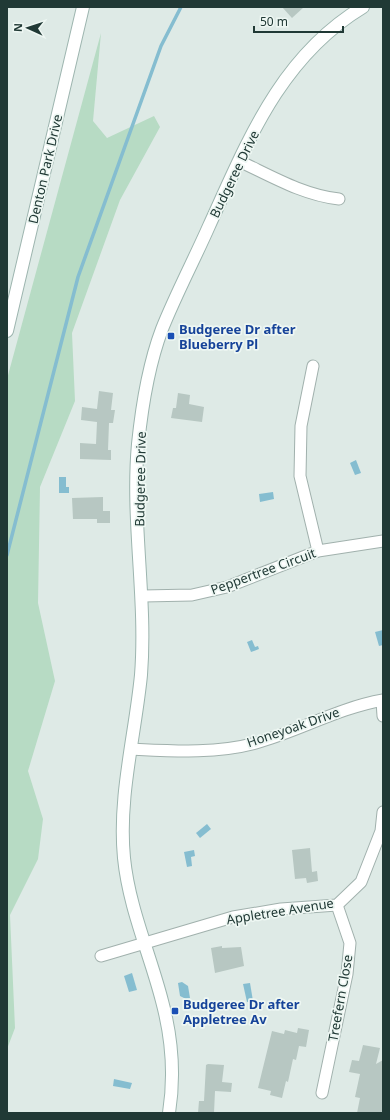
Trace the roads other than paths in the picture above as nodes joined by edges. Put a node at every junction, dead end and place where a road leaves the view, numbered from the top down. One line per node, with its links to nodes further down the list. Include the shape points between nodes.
1 (82, 7): 5 (street, Denton Park Drive)
2 (364, 7): 3 (street, Budgeree Drive, via 328,32 300,60 275,92)
3 (238, 161): 4 (street, via 307,192); 9 (street, Budgeree Drive, via 162,329 144,397 138,464)
4 (339, 199)
5 (7, 331)
6 (313, 366): 8 (street, via 301,426 300,476)
7 (383, 540): 8 (street, Peppertree Circuit)
8 (318, 551): 9 (street, Peppertree Circuit, via 227,587 192,595)
9 (142, 596): 12 (street, Budgeree Drive, via 141,675)
10 (382, 700): 11 (street); 12 (street, Honeyoak Drive, via 350,708 255,743 196,752)
11 (383, 716)
12 (131, 749): 15 (street, Budgeree Drive, via 125,793 124,858 128,884)
13 (383, 812): 14 (street, Appletree Avenue, via 381,831 361,882)
14 (337, 905): 15 (street, Appletree Avenue, via 281,909 233,917); 17 (street, Treefern Close, via 350,943 347,974)
15 (144, 942): 16 (street); 18 (street, Budgeree Drive, via 169,1033 172,1063)
16 (101, 956)
17 (322, 1093)
18 (169, 1113)

